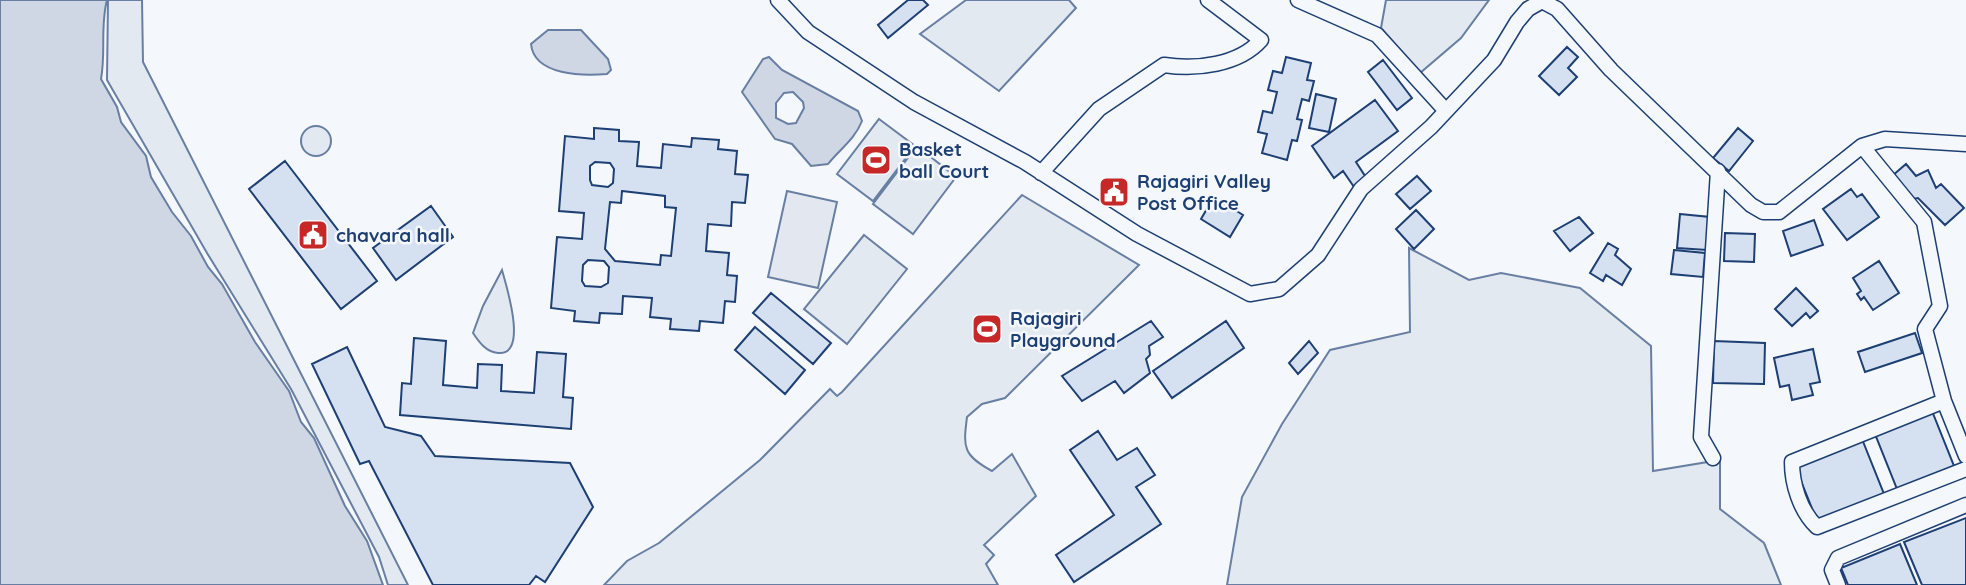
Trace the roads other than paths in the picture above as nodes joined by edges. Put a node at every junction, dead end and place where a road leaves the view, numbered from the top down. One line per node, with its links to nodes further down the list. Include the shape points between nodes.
1 (778, 0): 8 (street, via 808,32 914,102)
2 (1208, 0): 8 (street, via 1261,40 1249,54 1189,69 1164,65 1099,108)
3 (1298, 0): 4 (street, via 1377,35)
4 (1446, 111): 7 (street, via 1494,60 1528,9 1542,1 1557,9 1611,70); 8 (street, via 1361,189 1318,255 1279,289 1250,294 1137,234)
5 (1966, 144): 6 (street, via 1885,138)
6 (1862, 146): 7 (street, via 1774,213 1751,205); 9 (street, via 1924,222 1940,306 1925,329)
7 (1718, 171): 11 (street, via 1701,437)
8 (1041, 173)
9 (1944, 401): 10 (street); 12 (street, via 1792,462 1792,481 1817,527)
10 (1966, 456)
11 (1713, 458)
12 (1966, 469)
13 (1966, 505): 14 (street, via 1838,558 1832,570)
14 (1838, 585)

